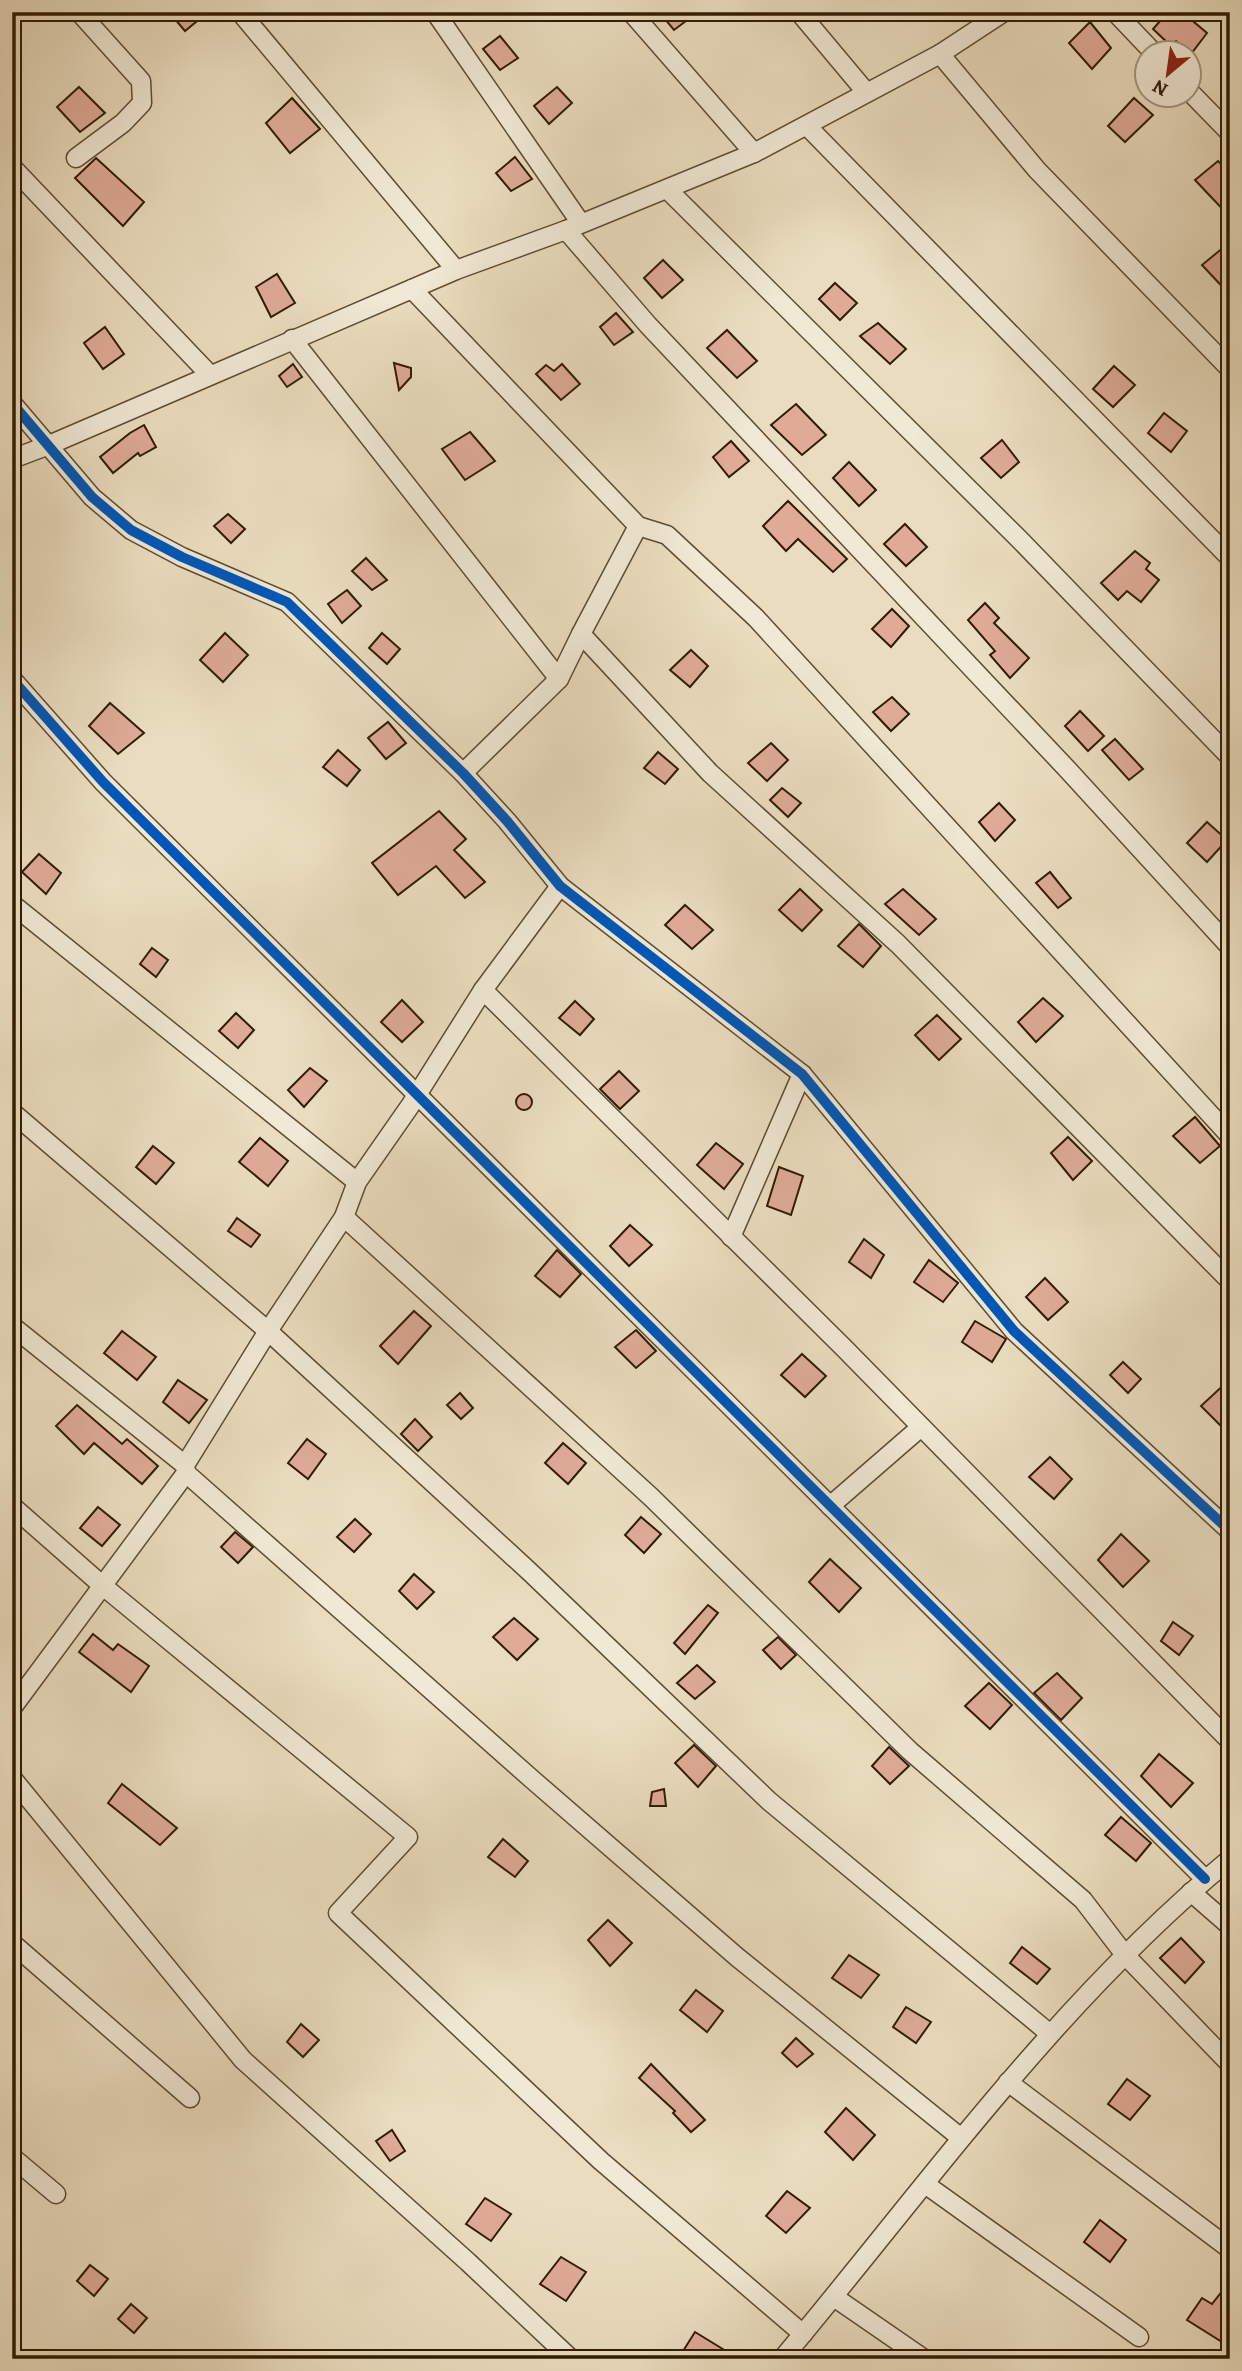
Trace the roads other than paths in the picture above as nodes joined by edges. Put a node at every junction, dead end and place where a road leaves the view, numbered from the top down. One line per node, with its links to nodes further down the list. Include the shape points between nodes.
1 (79, 12): 15 (street, via 141,81 142,103)
2 (240, 12): 19 (street)
3 (435, 12): 18 (street)
4 (631, 12): 14 (street)
5 (799, 12): 10 (street)
6 (1004, 12): 9 (street)
7 (1115, 12): 8 (street)
8 (1140, 38)
9 (940, 54): 10 (street); 22 (street, via 1037,170)
10 (866, 92): 12 (street)
11 (1204, 107): 13 (street)
12 (807, 126): 14 (street); 28 (street)
13 (1230, 133)
14 (754, 153): 17 (street)
15 (76, 158)
16 (12, 167): 23 (street)
17 (667, 189): 18 (street); 32 (street, via 1019,539)
18 (573, 226): 19 (street); 36 (street, via 648,325)
19 (456, 271): 20 (street)
20 (412, 289): 21 (street); 27 (street)
21 (292, 339): 23 (street); 31 (street)
22 (1230, 369)
23 (209, 374): 25 (street)
24 (12, 402): 25 (street)
25 (49, 445): 26 (street); 33 (street, via 92,497 131,530 287,602)
26 (12, 458)
27 (638, 526): 29 (street); 41 (street, via 667,535 756,618)
28 (1230, 558)
29 (581, 634): 31 (street); 45 (street, via 710,774 898,944)
30 (12, 679): 39 (street, via 103,782)
31 (559, 679): 33 (street)
32 (1230, 757)
33 (463, 773): 34 (street)
34 (559, 886): 37 (street); 38 (street)
35 (12, 904): 42 (street)
36 (1230, 947)
37 (483, 990): 39 (street); 44 (street)
38 (802, 1074): 44 (street); 52 (street, via 1014,1331)
39 (417, 1095): 42 (street); 51 (street)
40 (12, 1112): 47 (street)
41 (1230, 1136)
42 (357, 1182): 43 (street)
43 (344, 1217): 47 (street); 62 (street, via 651,1497 910,1751 1083,1900)
44 (732, 1237): 48 (street)
45 (1230, 1282)
46 (12, 1326): 49 (street)
47 (268, 1331): 49 (street); 63 (street, via 769,1801)
48 (921, 1427): 51 (street); 55 (street)
49 (185, 1469): 53 (street); 67 (street, via 737,1957)
50 (12, 1506): 53 (street)
51 (830, 1506): 58 (street)
52 (1230, 1531)
53 (103, 1586): 54 (street); 73 (street, via 408,1837 338,1913 601,2161)
54 (12, 1708)
55 (1230, 1741)
56 (12, 1778): 75 (street, via 243,2060)
57 (1230, 1859): 58 (street)
58 (1205, 1879): 59 (street)
59 (1191, 1892): 60 (street); 62 (street)
60 (1230, 1926)
61 (12, 1943): 66 (street)
62 (1125, 1955): 63 (street); 64 (street)
63 (1049, 2033): 65 (street)
64 (1230, 2064)
65 (1008, 2082): 67 (street); 71 (street)
66 (190, 2098)
67 (961, 2138): 69 (street)
68 (12, 2157): 70 (street)
69 (925, 2184): 72 (street); 74 (street)
70 (55, 2194)
71 (1230, 2249)
72 (834, 2297): 73 (street); 77 (street)
73 (803, 2334): 76 (street)
74 (1139, 2337)
75 (571, 2359)
76 (782, 2359)
77 (924, 2359)

